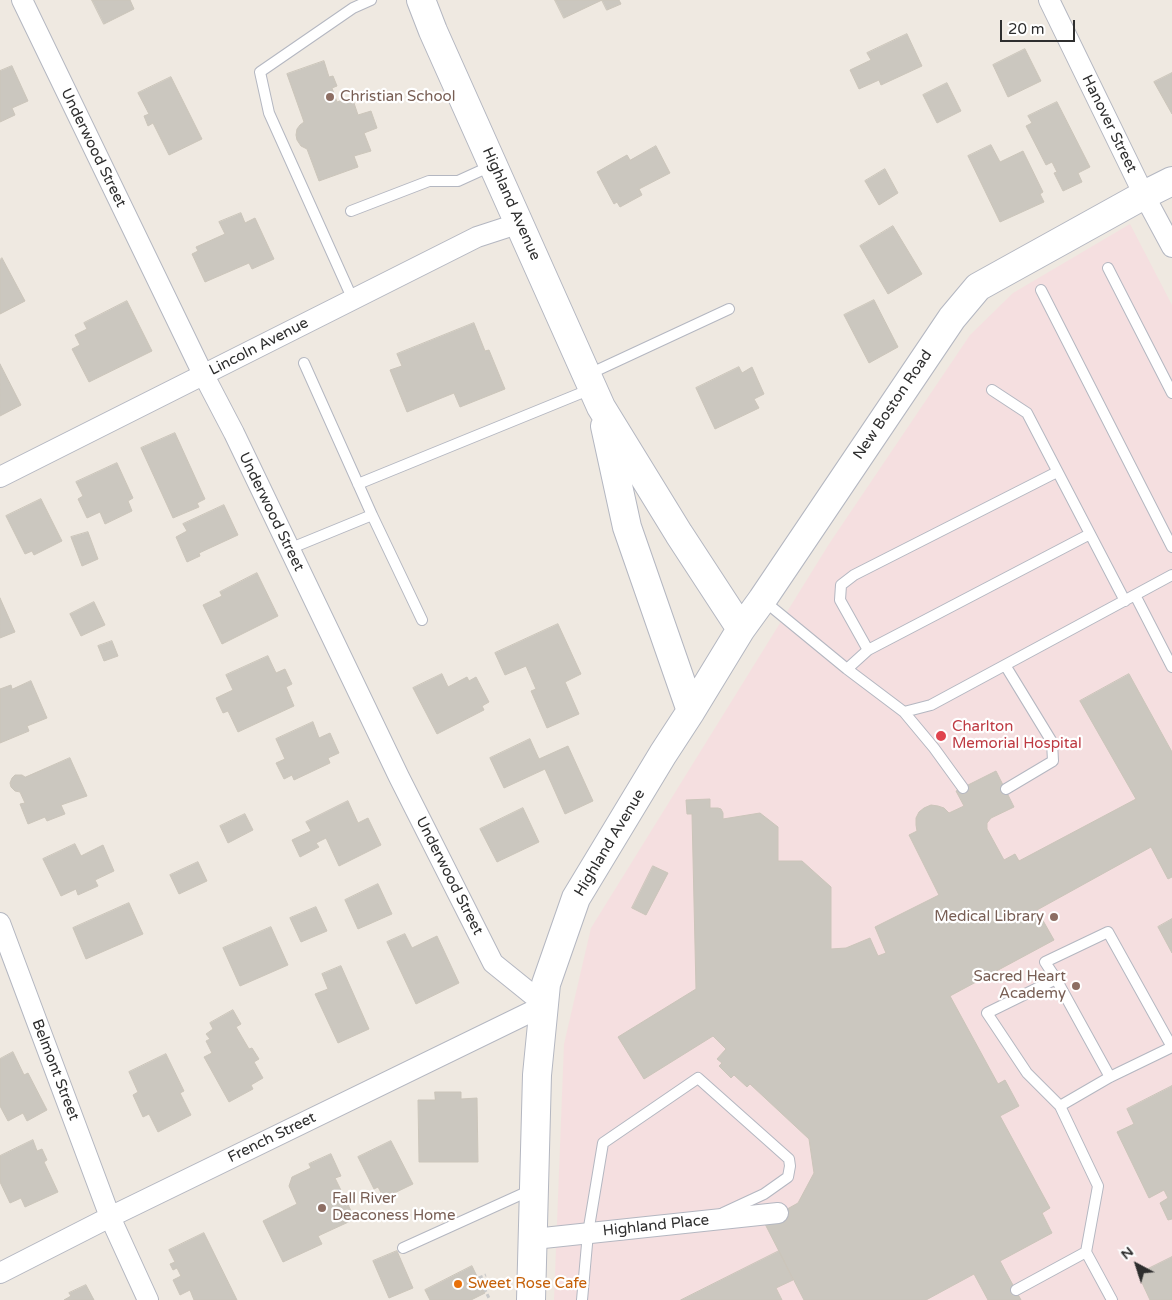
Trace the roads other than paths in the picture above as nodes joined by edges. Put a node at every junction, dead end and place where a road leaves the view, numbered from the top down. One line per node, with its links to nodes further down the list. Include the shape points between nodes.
1 (22, 0): 16 (street, Underwood Street)
2 (370, 0): 13 (lane, via 352,8 260,72 269,113)
3 (421, 0): 5 (street, Highland Avenue)
4 (1049, 0): 7 (street, Hanover Street)
5 (494, 164): 8 (lane, via 458,181 429,181); 9 (street, Highland Avenue)
6 (1172, 181): 7 (street, New Boston Road)
7 (1144, 195): 10 (street, Hanover Street); 29 (street, New Boston Road, via 978,288 952,318)
8 (351, 211)
9 (520, 224): 13 (street, Lincoln Avenue, via 477,238); 17 (street, Highland Avenue)
10 (1172, 247)
11 (1108, 268): 19 (lane)
12 (1041, 290): 25 (lane)
13 (353, 300): 16 (street, Lincoln Avenue)
14 (729, 309): 17 (lane)
15 (304, 363): 22 (lane)
16 (204, 374): 21 (street, Lincoln Avenue); 26 (street, Underwood Street)
17 (594, 390): 22 (lane); 31 (street, Highland Avenue, via 679,534); 36 (street, Highland Avenue, via 627,527)
18 (992, 390): 20 (lane, via 1027,413)
19 (1172, 393)
20 (1057, 472): 24 (lane); 32 (lane, via 854,575 842,585 840,600)
21 (0, 477)
22 (358, 484): 23 (lane)
23 (372, 515): 26 (lane); 30 (lane)
24 (1090, 534): 28 (lane); 32 (lane)
25 (1172, 547)
26 (289, 549): 42 (street, Underwood Street, via 492,963)
27 (1172, 575): 28 (lane)
28 (1130, 598): 33 (lane); 34 (lane)
29 (762, 600): 31 (street, New Boston Road); 35 (lane)
30 (422, 620)
31 (741, 628): 36 (street, New Boston Road)
32 (868, 650): 35 (lane)
33 (1005, 665): 37 (lane, via 931,705); 39 (lane, via 1052,742 1053,761)
34 (1172, 666)
35 (847, 669): 37 (lane)
36 (691, 711): 42 (street, Highland Avenue, via 576,898 546,984)
37 (904, 712): 38 (lane)
38 (963, 788)
39 (1006, 790)
40 (0, 923): 47 (street, Belmont Street)
41 (1056, 979): 43 (lane); 43 (lane, via 1045,962 1108,932 1172,1047); 44 (lane, via 987,1013 1027,1073)
42 (544, 1004): 45 (street, Highland Avenue, via 537,1075); 47 (street, French Street)
43 (1110, 1077): 44 (lane)
44 (1060, 1106): 52 (lane, via 1098,1186)
45 (534, 1189): 50 (street, Highland Avenue); 51 (lane)
46 (778, 1213): 48 (street, Highland Place)
47 (110, 1217): 53 (street, French Street); 55 (street, Belmont Street)
48 (706, 1221): 49 (street, Highland Place); 49 (lane, via 764,1194 788,1177 790,1166 789,1159 698,1078 603,1143)
49 (588, 1233): 50 (street, Highland Place); 57 (lane)
50 (534, 1239): 56 (street, Highland Avenue)
51 (403, 1248)
52 (1086, 1252): 54 (lane); 58 (lane)
53 (0, 1272)
54 (1016, 1290)
55 (148, 1300)
56 (531, 1300)
57 (582, 1300)
58 (1112, 1300)

